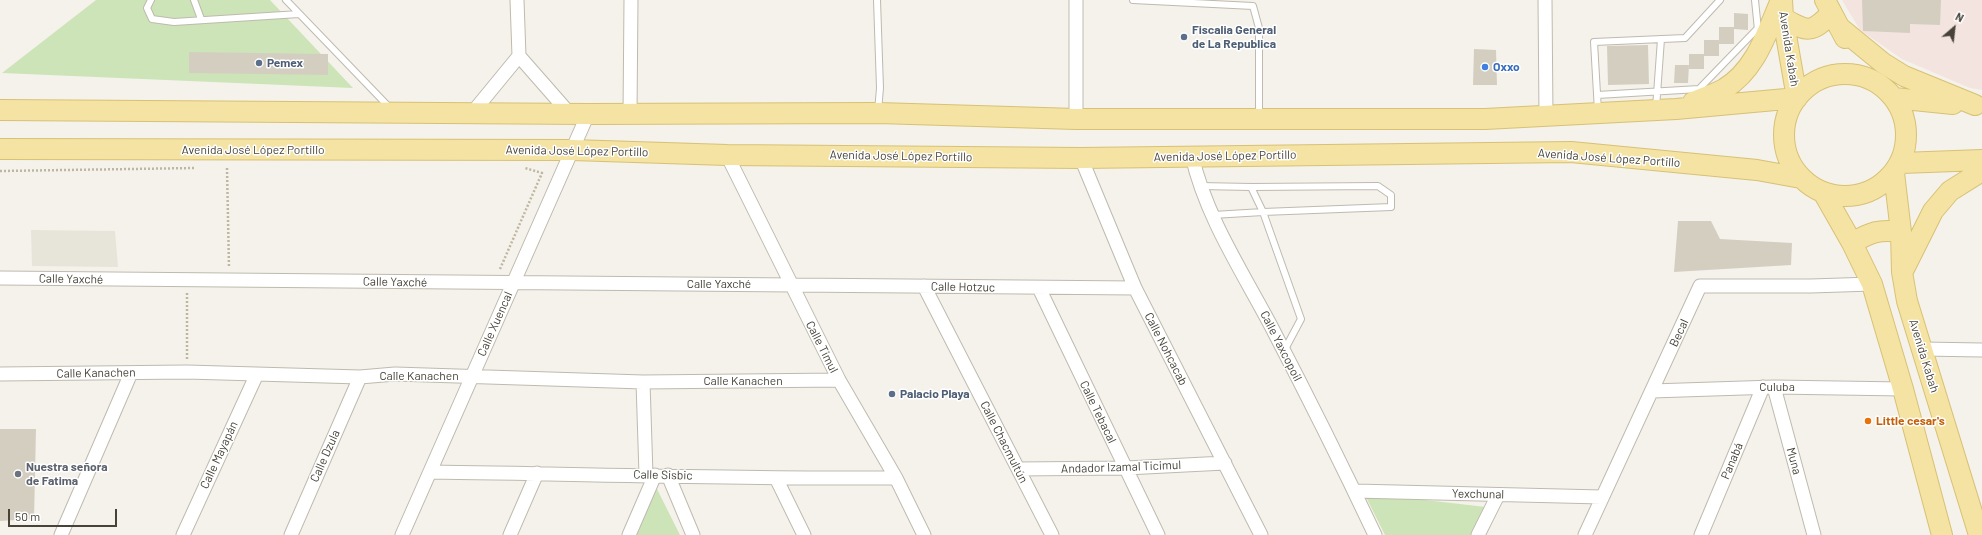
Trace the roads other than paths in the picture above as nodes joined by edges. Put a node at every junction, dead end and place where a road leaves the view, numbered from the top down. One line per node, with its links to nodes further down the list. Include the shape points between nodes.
1 (151, 0): 15 (lane, via 147,8 152,19 174,22)
2 (194, 0): 15 (lane)
3 (286, 0): 14 (lane)
4 (517, 0): 19 (street)
5 (631, 0): 32 (street)
6 (877, 0): 31 (lane, via 880,88)
7 (1076, 0): 34 (street)
8 (1133, 0): 35 (lane, via 1253,6 1259,28)
9 (1545, 0): 33 (street)
10 (1720, 0): 17 (lane, via 1685,38)
11 (1755, 0): 16 (lane)
12 (1782, 6): 13 (main road, via 1795,25 1811,29 1819,26); 18 (main road); 22 (main road, Avenida Kabah)
13 (1832, 13): 20 (main road, via 1850,46); 25 (main road, via 1883,64 1904,76)
14 (299, 14): 15 (lane); 28 (lane)
15 (201, 19)
16 (1758, 28): 18 (lane); 21 (lane)
17 (1661, 39): 23 (lane); 24 (lane, via 1594,42)
18 (1760, 49): 21 (main road, via 1738,78 1724,89)
19 (519, 56): 29 (street); 30 (street)
20 (1887, 91): 22 (main road, via 1859,76 1836,75 1814,83); 25 (main road); 42 (main road, via 1904,118 1907,141)
21 (1701, 94): 23 (lane); 26 (main road)
22 (1797, 98): 26 (main road); 44 (main road, via 1788,112 1785,145 1791,162)
23 (1657, 101): 24 (main road); 26 (main road)
24 (1597, 104): 33 (main road)
25 (1978, 106)
26 (1676, 109)
27 (0, 110): 28 (main road)
28 (394, 112): 29 (main road)
29 (473, 112): 30 (main road)
30 (578, 113): 32 (main road); 37 (street, Calle Xuencal)
31 (878, 113): 32 (main road); 34 (main road)
32 (630, 114)
33 (1546, 116): 35 (main road, via 1485,120)
34 (1076, 119): 35 (main road)
35 (1259, 119)
36 (0, 149): 37 (main road, Avenida José López Portillo)
37 (572, 150): 38 (main road, Avenida José López Portillo); 54 (street, Calle Xuencal)
38 (726, 155): 40 (main road, Avenida José López Portillo); 55 (street, Calle Timul)
39 (1192, 156): 40 (main road, Avenida José López Portillo); 44 (main road, Avenida José López Portillo, via 1571,152 1757,170); 45 (street, Calle Yaxcopoil)
40 (1081, 158): 59 (street, Calle Nohcacab)
41 (1982, 160): 42 (main road)
42 (1898, 168): 47 (main road, via 1874,190 1849,197); 50 (main road, Avenida Kabah)
43 (1982, 171): 52 (main road, via 1950,191 1934,211)
44 (1801, 178): 47 (main road)
45 (1200, 186): 46 (lane); 49 (street, Calle Yaxcopoil)
46 (1251, 187): 48 (lane); 48 (lane, via 1378,186 1391,195 1391,207)
47 (1823, 192): 51 (main road)
48 (1263, 212): 49 (lane); 62 (lane, via 1301,320)
49 (1212, 215): 62 (street, Calle Yaxcopoil)
50 (1901, 232): 51 (main road, via 1885,230 1868,234); 52 (main road, Avenida Kabah)
51 (1852, 243): 56 (main road)
52 (1902, 272): 60 (main road, Avenida Kabah, via 1907,301)
53 (0, 278): 54 (street, Calle Yaxché)
54 (513, 284): 55 (street, Calle Yaxché); 67 (street, Calle Xuencal)
55 (790, 284): 57 (street, Calle Hotzuc); 68 (street, Calle Timul)
56 (1872, 284): 71 (main road); 72 (street, Becal, via 1700,286)
57 (924, 286): 58 (street, Calle Hotzuc); 75 (street, Calle Chacmultún)
58 (1039, 288): 59 (street, Calle Hotzuc); 74 (street, Calle Tebacal)
59 (1135, 288): 73 (street, Calle Nohcacab)
60 (1922, 349): 61 (street); 103 (main road, Avenida Kabah)
61 (1982, 350)
62 (1284, 351): 82 (street, Calle Yaxcopoil)
63 (131, 373): 64 (street, Calle Kanachen); 65 (street, Calle Kanachen, via 187,372); 85 (street)
64 (0, 374)
65 (256, 376): 66 (street, Calle Kanachen); 86 (street, Calle Mayapán)
66 (360, 377): 67 (street, Calle Kanachen, via 395,374); 87 (street, Calle Dzula)
67 (472, 377): 69 (street, Calle Kanachen); 76 (street, Calle Xuencal)
68 (839, 380): 69 (street, Calle Kanachen); 81 (street, Calle Timul)
69 (643, 382): 78 (street)
70 (1768, 387): 71 (street, Culuba); 72 (street, Culuba); 100 (street, Panabá); 101 (street, Muna)
71 (1903, 389): 102 (main road)
72 (1652, 391): 84 (street, Becal)
73 (1225, 463): 74 (street, Andador Izamal Ticimul); 96 (street, Calle Nohcacab)
74 (1126, 468): 75 (street, Andador Izamal Ticimul); 95 (street, Calle Tebacal)
75 (1018, 469): 94 (street, Calle Chacmultún)
76 (430, 472): 77 (street, Calle Sisbic); 88 (street, Calle Xuencal)
77 (537, 473): 78 (street, Calle Sisbic); 89 (street)
78 (650, 475): 79 (street, Calle Sisbic); 90 (street)
79 (668, 475): 80 (street, Calle Sisbic); 91 (street)
80 (776, 478): 81 (street, Calle Sisbic); 92 (street)
81 (896, 478): 93 (street, Calle Timul)
82 (1355, 491): 83 (street, Yexchunal); 97 (street, Calle Yaxcopoil)
83 (1498, 495): 84 (street, Yexchunal); 98 (street)
84 (1602, 497): 99 (street, Becal)
85 (61, 535)
86 (183, 535)
87 (291, 535)
88 (402, 535)
89 (510, 535)
90 (629, 535)
91 (693, 535)
92 (804, 535)
93 (924, 535)
94 (1052, 535)
95 (1158, 535)
96 (1260, 535)
97 (1375, 535)
98 (1478, 535)
99 (1585, 535)
100 (1702, 535)
101 (1814, 535)
102 (1942, 535)
103 (1979, 535)

